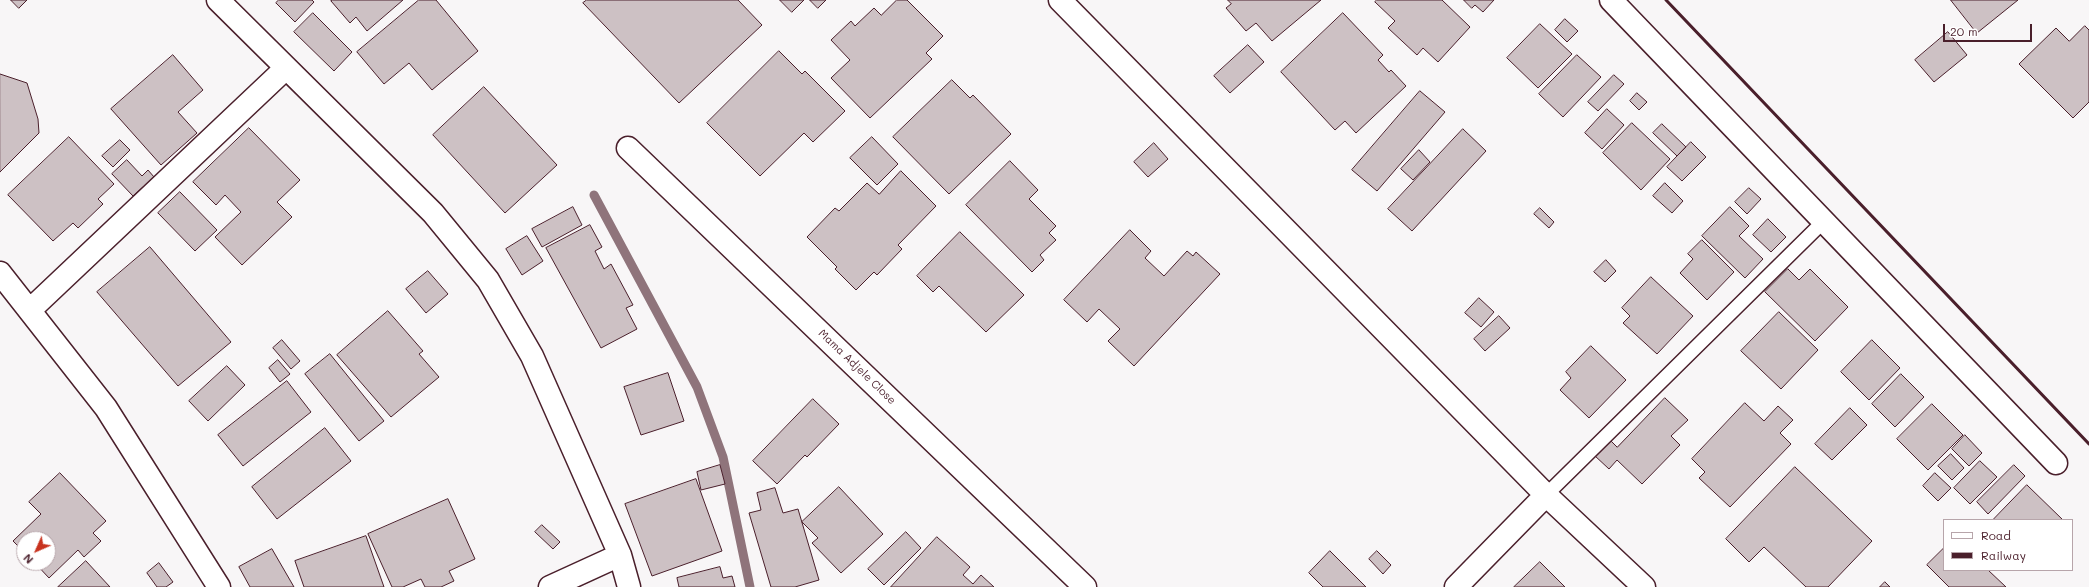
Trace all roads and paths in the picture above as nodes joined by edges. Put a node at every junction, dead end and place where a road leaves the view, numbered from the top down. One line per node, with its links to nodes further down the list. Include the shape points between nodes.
1 (218, 0): 4 (street)
2 (1060, 0): 10 (street)
3 (1612, 0): 6 (street)
4 (286, 68): 8 (street); 11 (street, via 432,213 488,280 532,356)
5 (628, 148): 15 (street, Mama Adjele Close)
6 (1824, 221): 9 (street); 10 (lane)
7 (0, 273): 8 (street)
8 (30, 310): 12 (street, via 106,408)
9 (2056, 463)
10 (1546, 495): 16 (street); 17 (street)
11 (620, 554): 13 (street); 14 (street)
12 (219, 587)
13 (550, 587)
14 (629, 587)
15 (1085, 587)
16 (1456, 587)
17 (1644, 587)

